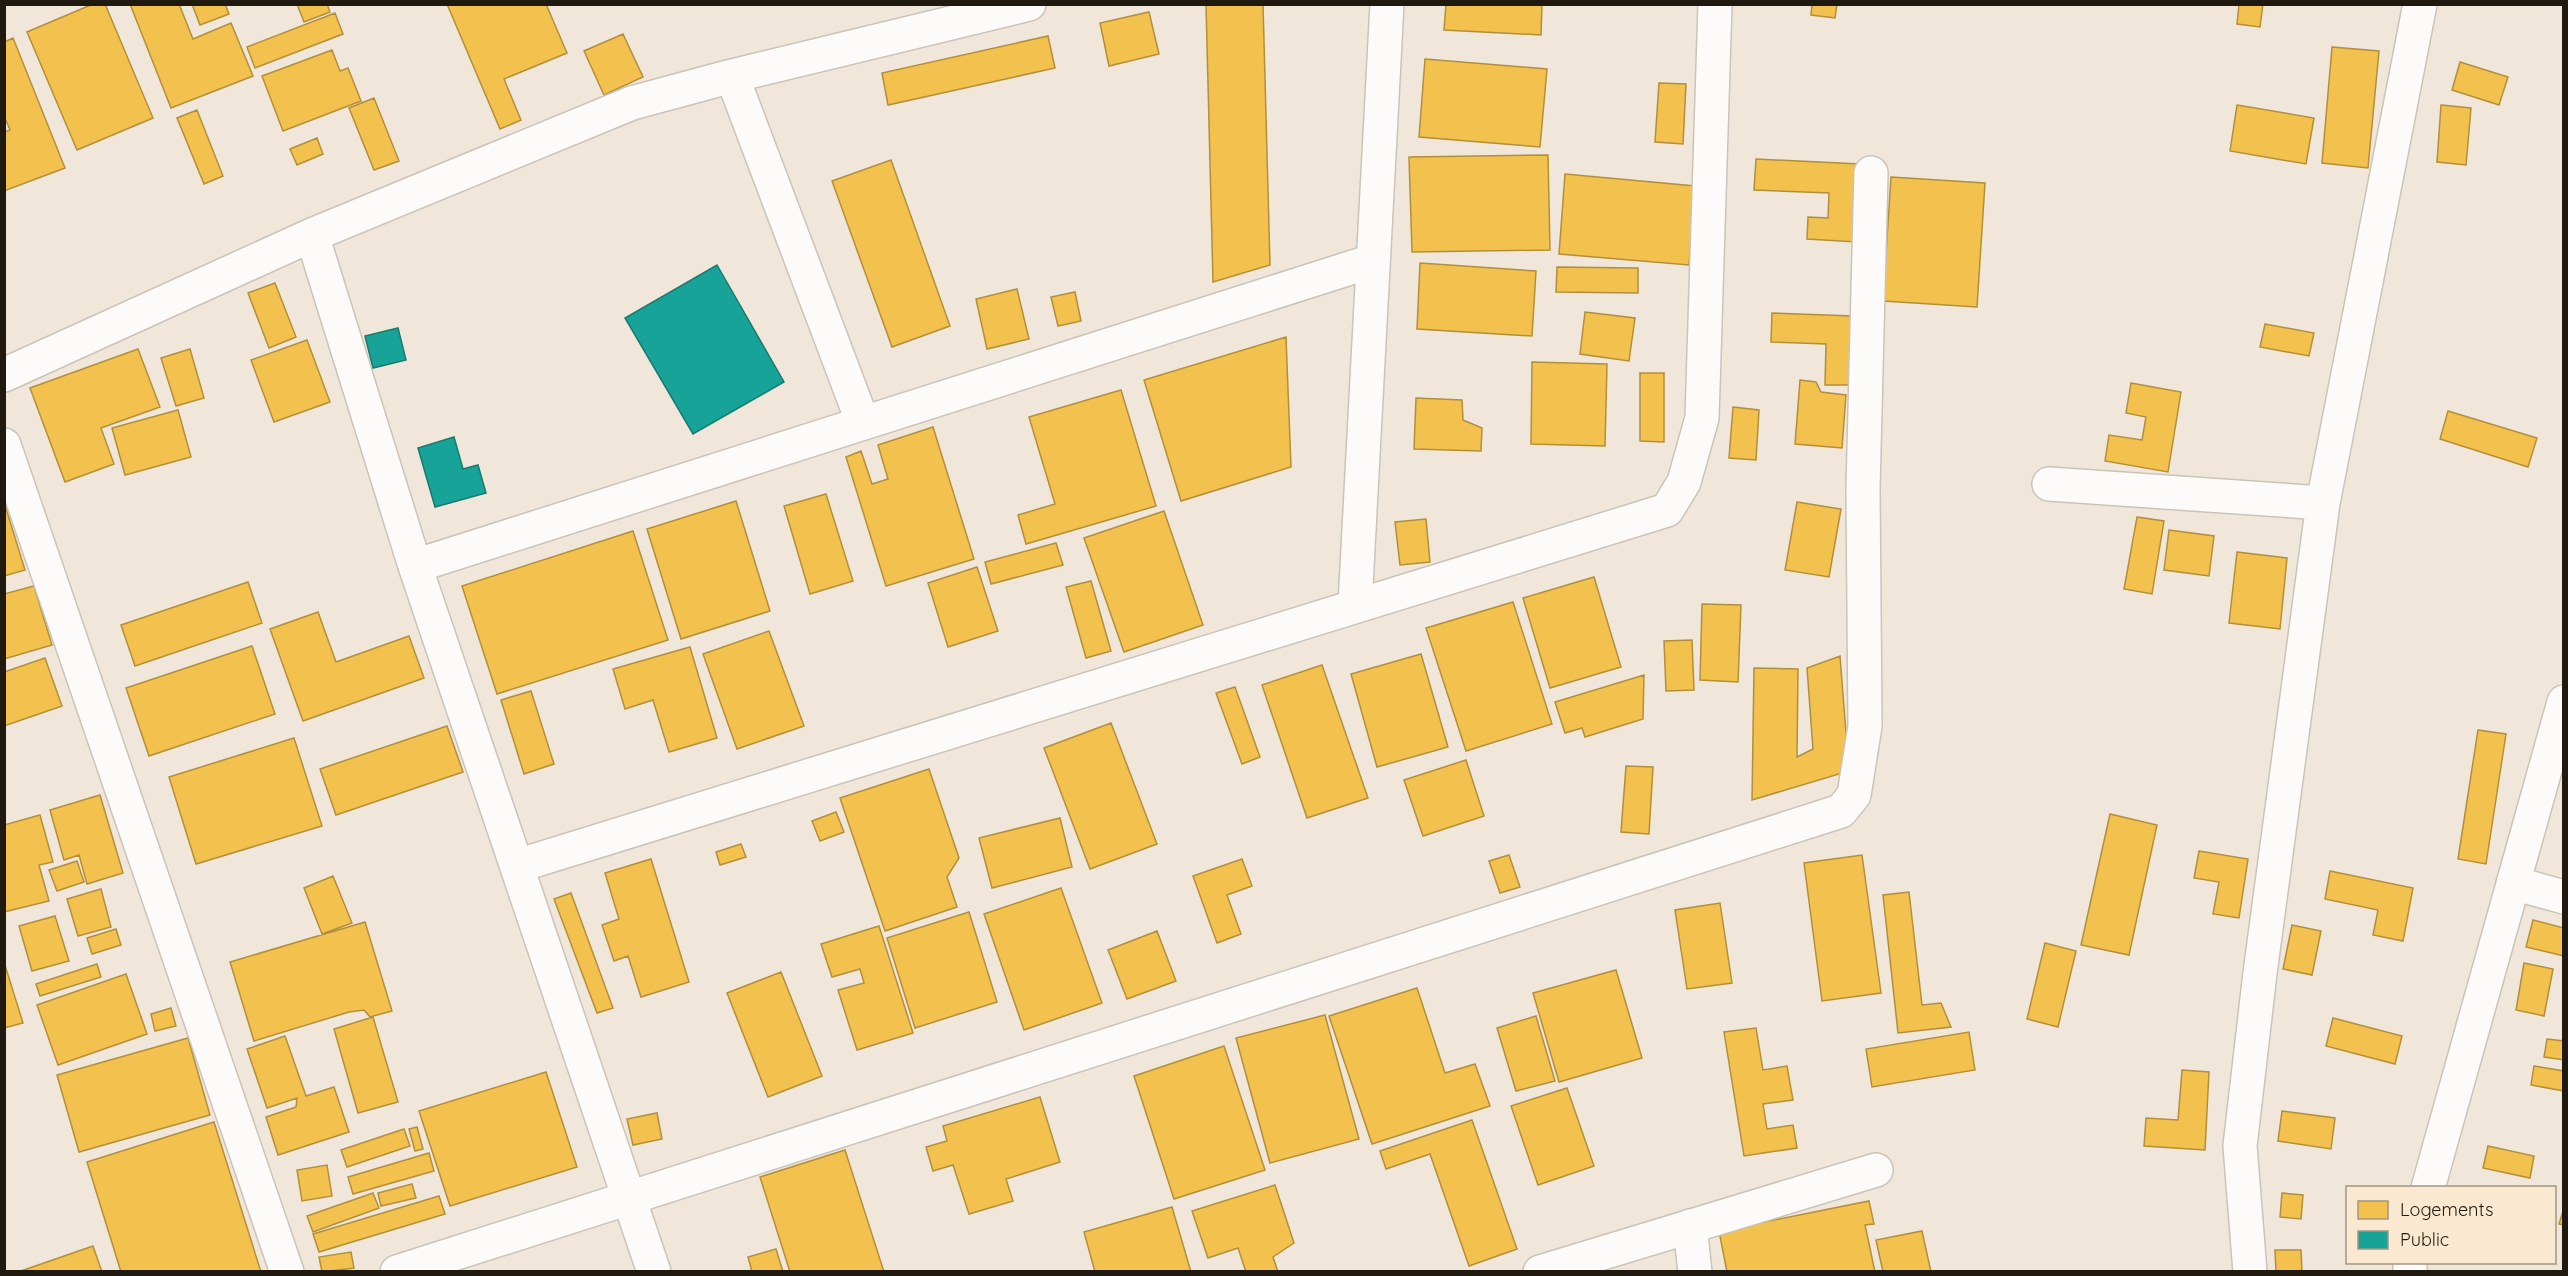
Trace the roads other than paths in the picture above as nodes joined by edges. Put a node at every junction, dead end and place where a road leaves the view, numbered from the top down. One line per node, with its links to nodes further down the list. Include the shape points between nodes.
1 (1029, 4): 5 (street)
2 (1387, 4): 8 (street)
3 (1715, 4): 15 (street, via 1702,418 1684,482 1667,510)
4 (2420, 4): 13 (street)
5 (732, 75): 7 (street, via 632,103); 10 (street)
6 (1871, 173): 22 (street, via 1863,489 1865,726 1854,795 1841,811)
7 (312, 235): 9 (street); 14 (street)
8 (1372, 261): 10 (street); 15 (street)
9 (4, 375)
10 (863, 423): 14 (street)
11 (4, 446): 24 (street)
12 (2049, 484): 13 (street)
13 (2323, 503): 29 (street, via 2240,1146)
14 (415, 566): 17 (street)
15 (1355, 605): 17 (street)
16 (2564, 702): 18 (street)
17 (517, 866): 22 (street)
18 (2513, 883): 19 (street); 21 (street)
19 (2564, 897)
20 (1876, 1170): 23 (street)
21 (2429, 1186)
22 (628, 1197): 25 (street); 26 (street)
23 (1690, 1226): 27 (street); 28 (street)
24 (287, 1272)
25 (397, 1272)
26 (654, 1272)
27 (1540, 1272)
28 (1695, 1272)
29 (2250, 1272)

